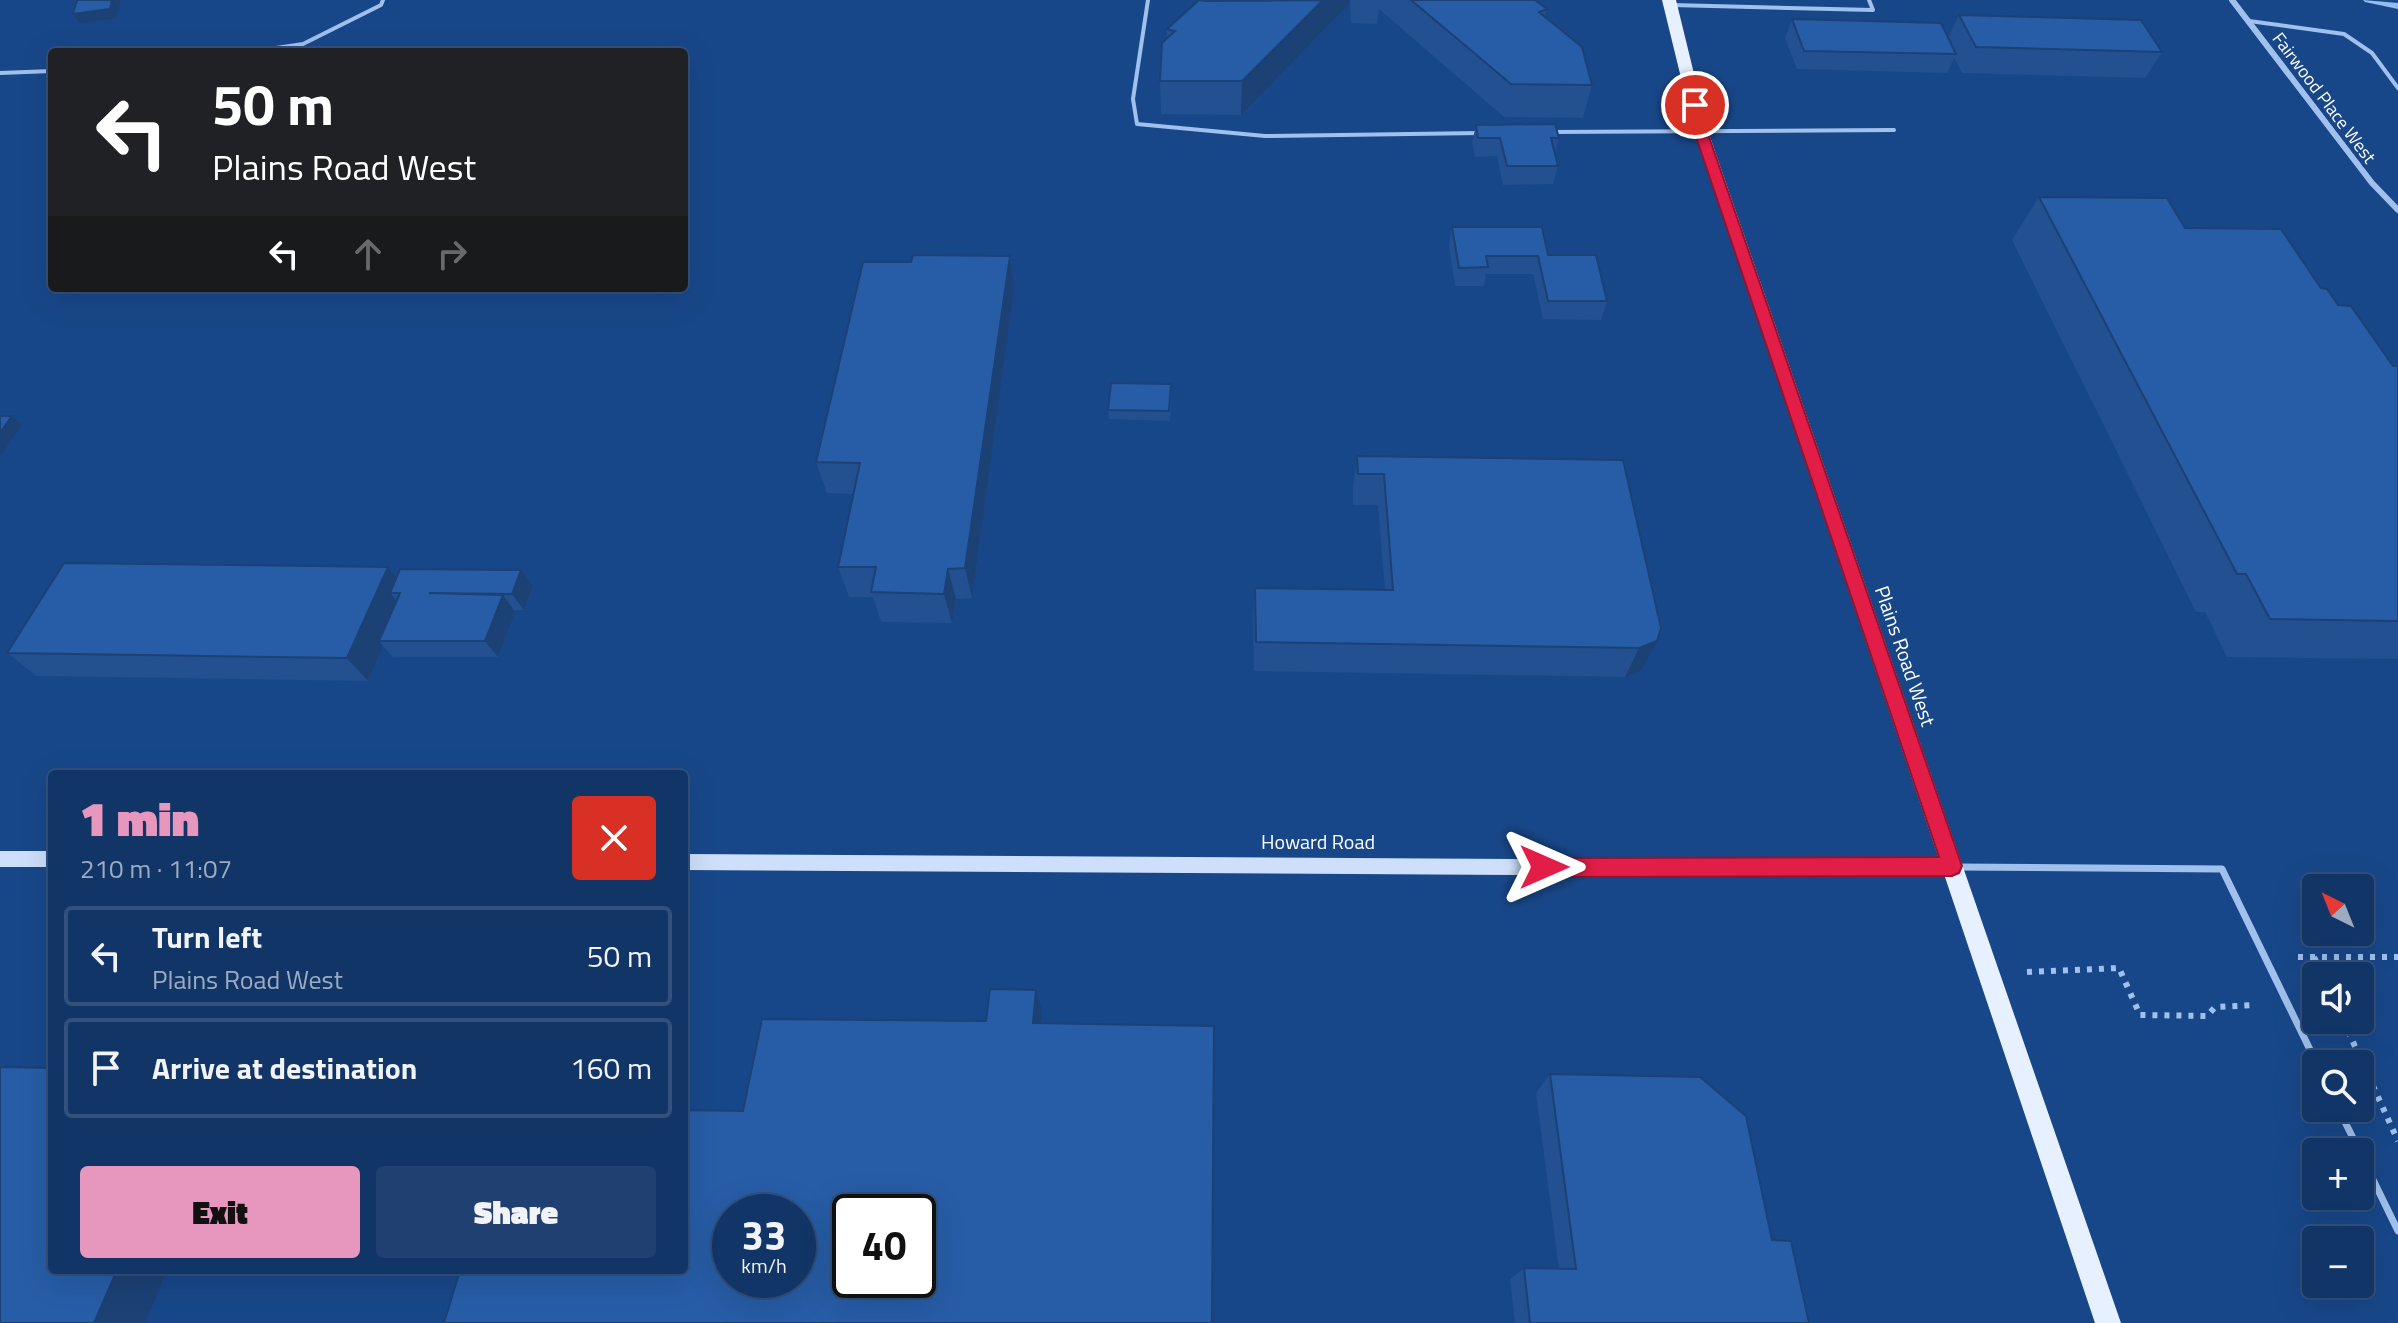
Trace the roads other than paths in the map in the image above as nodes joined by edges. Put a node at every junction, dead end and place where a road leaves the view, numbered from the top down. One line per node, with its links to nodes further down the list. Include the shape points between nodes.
1 (383, 0): 7 (lane, via 303,44)
2 (1148, 0): 14 (lane, via 1133,99 1137,124 1261,136)
3 (1869, 0): 5 (lane, via 1873,10)
4 (2232, 0): 6 (street, Fairwood Place West)
5 (1670, 2): 12 (main road, Plains Road West)
6 (2249, 21): 10 (lane, via 2344,34 2372,53); 15 (street, Fairwood Place West, via 2336,138)
7 (276, 48)
8 (48, 71): 9 (lane)
9 (0, 73)
10 (2398, 88)
11 (1894, 130): 12 (lane)
12 (1701, 131): 13 (lane); 19 (main road, Plains Road West)
13 (1543, 132)
14 (1495, 133)
15 (2398, 210)
16 (0, 859): 17 (street)
17 (48, 859)
18 (688, 862): 19 (street, Howard Road)
19 (1952, 866): 20 (lane, via 2222,869); 23 (main road, Plains Road West)
20 (2310, 1050)
21 (2374, 1181): 22 (lane)
22 (2398, 1231)
23 (2108, 1323)

